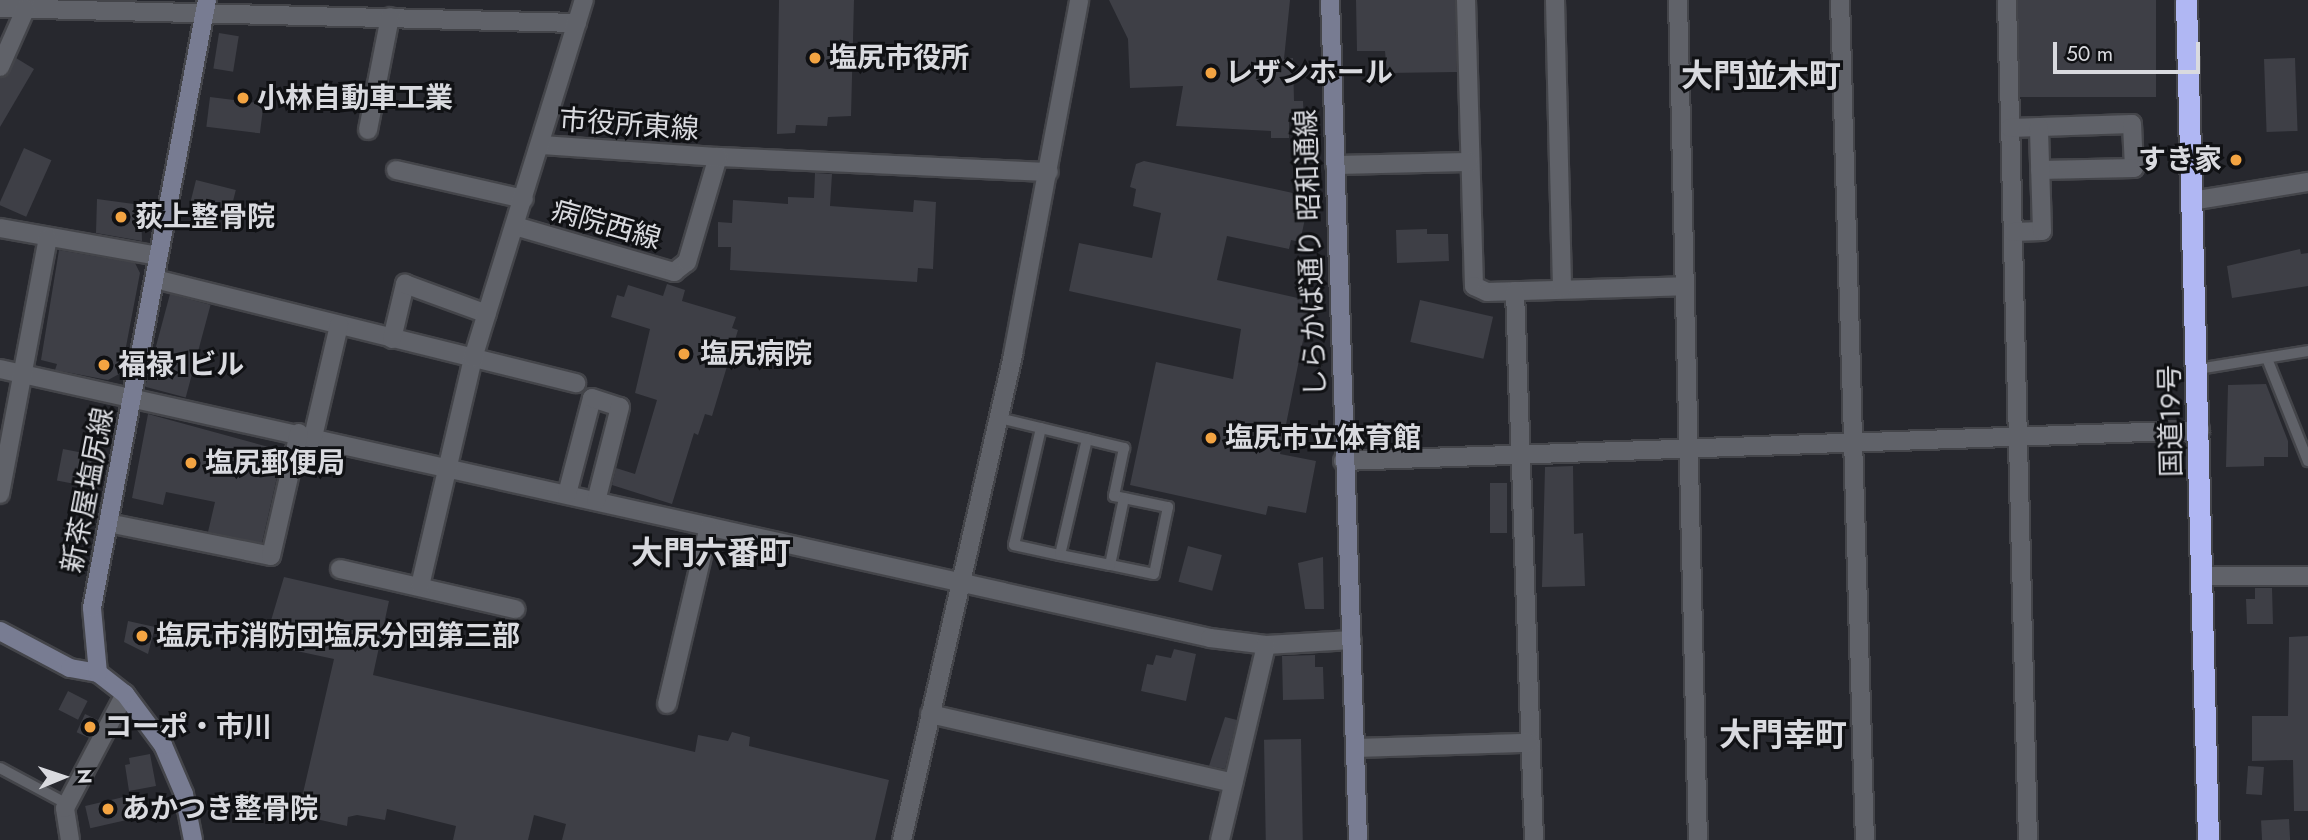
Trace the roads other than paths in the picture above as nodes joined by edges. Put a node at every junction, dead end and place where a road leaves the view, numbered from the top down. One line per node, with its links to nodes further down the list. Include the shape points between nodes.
1 (584, 0): 14 (street)
2 (1079, 0): 25 (street)
3 (1330, 0): 22 (street, しらかば通り 昭和通線)
4 (1466, 0): 21 (street)
5 (1555, 0): 37 (street)
6 (1678, 0): 36 (street)
7 (1840, 0): 56 (street)
8 (2007, 0): 17 (street)
9 (2186, 0): 28 (highway, 国道19号)
10 (206, 6): 12 (street); 13 (street); 33 (street, 新茶屋塩尻線)
11 (0, 8): 12 (street)
12 (26, 8): 15 (street)
13 (384, 11): 14 (street); 18 (street)
14 (578, 23): 19 (street)
15 (0, 67)
16 (2039, 127): 17 (street); 24 (street); 24 (street, via 2132,124 2134,168)
17 (2010, 128): 31 (street)
18 (368, 130)
19 (543, 145): 20 (street, 市役所東線); 27 (street)
20 (718, 157): 25 (street); 34 (street, 市役所東線)
21 (1469, 162): 22 (street); 38 (street, via 1474,286)
22 (1335, 165): 59 (street, しらかば通り 昭和通線)
23 (396, 170): 27 (street)
24 (2040, 170): 31 (street, via 2042,232)
25 (1049, 172): 50 (street)
26 (2308, 182): 28 (street)
27 (524, 199): 29 (street)
28 (2192, 201): 46 (highway, 国道19号)
29 (515, 226): 34 (street, 病院西線, via 674,272); 39 (street)
30 (0, 228): 32 (street)
31 (2012, 232): 54 (street)
32 (48, 238): 33 (street); 47 (street)
33 (159, 256): 35 (street, 新茶屋塩尻線)
34 (681, 270)
35 (155, 279): 40 (street); 49 (street, 新茶屋塩尻線)
36 (1684, 286): 37 (street); 57 (street)
37 (1562, 288): 38 (street)
38 (1515, 291): 58 (street)
39 (488, 314): 41 (street, via 405,284); 43 (street)
40 (339, 325): 41 (street); 53 (street)
41 (392, 339): 43 (street)
42 (2308, 351): 44 (lane)
43 (473, 358): 48 (street); 61 (street)
44 (2268, 361): 46 (lane); 60 (lane)
45 (0, 369): 47 (street)
46 (2198, 369): 52 (highway, 国道19号)
47 (23, 374): 49 (street); 62 (street)
48 (576, 383)
49 (132, 397): 53 (street); 66 (street, 新茶屋塩尻線)
50 (999, 418): 51 (lane); 73 (street)
51 (1041, 428): 55 (lane); 68 (lane, via 1014,544)
52 (2200, 430): 54 (street); 71 (highway, 国道19号)
53 (306, 435): 61 (street); 66 (street, via 271,556)
54 (2018, 436): 56 (street); 96 (street)
55 (1087, 439): 64 (lane, via 1124,448 1114,496); 68 (lane)
56 (1855, 443): 57 (street); 95 (street)
57 (1688, 449): 58 (street); 94 (street)
58 (1521, 454): 59 (street); 83 (street)
59 (1343, 461): 77 (street, しらかば通り 昭和通線)
60 (2308, 461)
61 (444, 466): 63 (street); 74 (street)
62 (0, 494)
63 (567, 494): 65 (street); 65 (street, via 592,398 620,407)
64 (1124, 498): 69 (lane); 69 (lane, via 1168,508 1154,574)
65 (596, 501): 67 (street)
66 (108, 523): 79 (street, 新茶屋塩尻線, via 92,608)
67 (709, 527): 73 (street); 81 (street)
68 (1060, 555): 69 (lane)
69 (1110, 565)
70 (340, 569): 74 (street)
71 (2201, 576): 72 (street); 97 (highway, 国道19号)
72 (2308, 576)
73 (960, 583): 78 (street, via 1210,638); 82 (street)
74 (420, 586): 75 (street)
75 (515, 609)
76 (0, 632): 79 (street, via 69,668)
77 (1352, 639): 78 (street); 84 (street, しらかば通り 昭和通線)
78 (1266, 645): 86 (street)
79 (98, 673): 80 (street)
80 (125, 694): 87 (street); 88 (street, via 163,745 184,794)
81 (667, 704)
82 (930, 714): 86 (street); 90 (street)
83 (1529, 743): 84 (street); 93 (street)
84 (1356, 747): 92 (street, しらかば通り 昭和通線)
85 (0, 768): 87 (lane)
86 (1233, 783): 91 (street)
87 (67, 804): 89 (street)
88 (196, 839)
89 (71, 840)
90 (902, 840)
91 (1220, 840)
92 (1358, 840)
93 (1534, 840)
94 (1698, 840)
95 (1865, 840)
96 (2028, 840)
97 (2208, 840)

